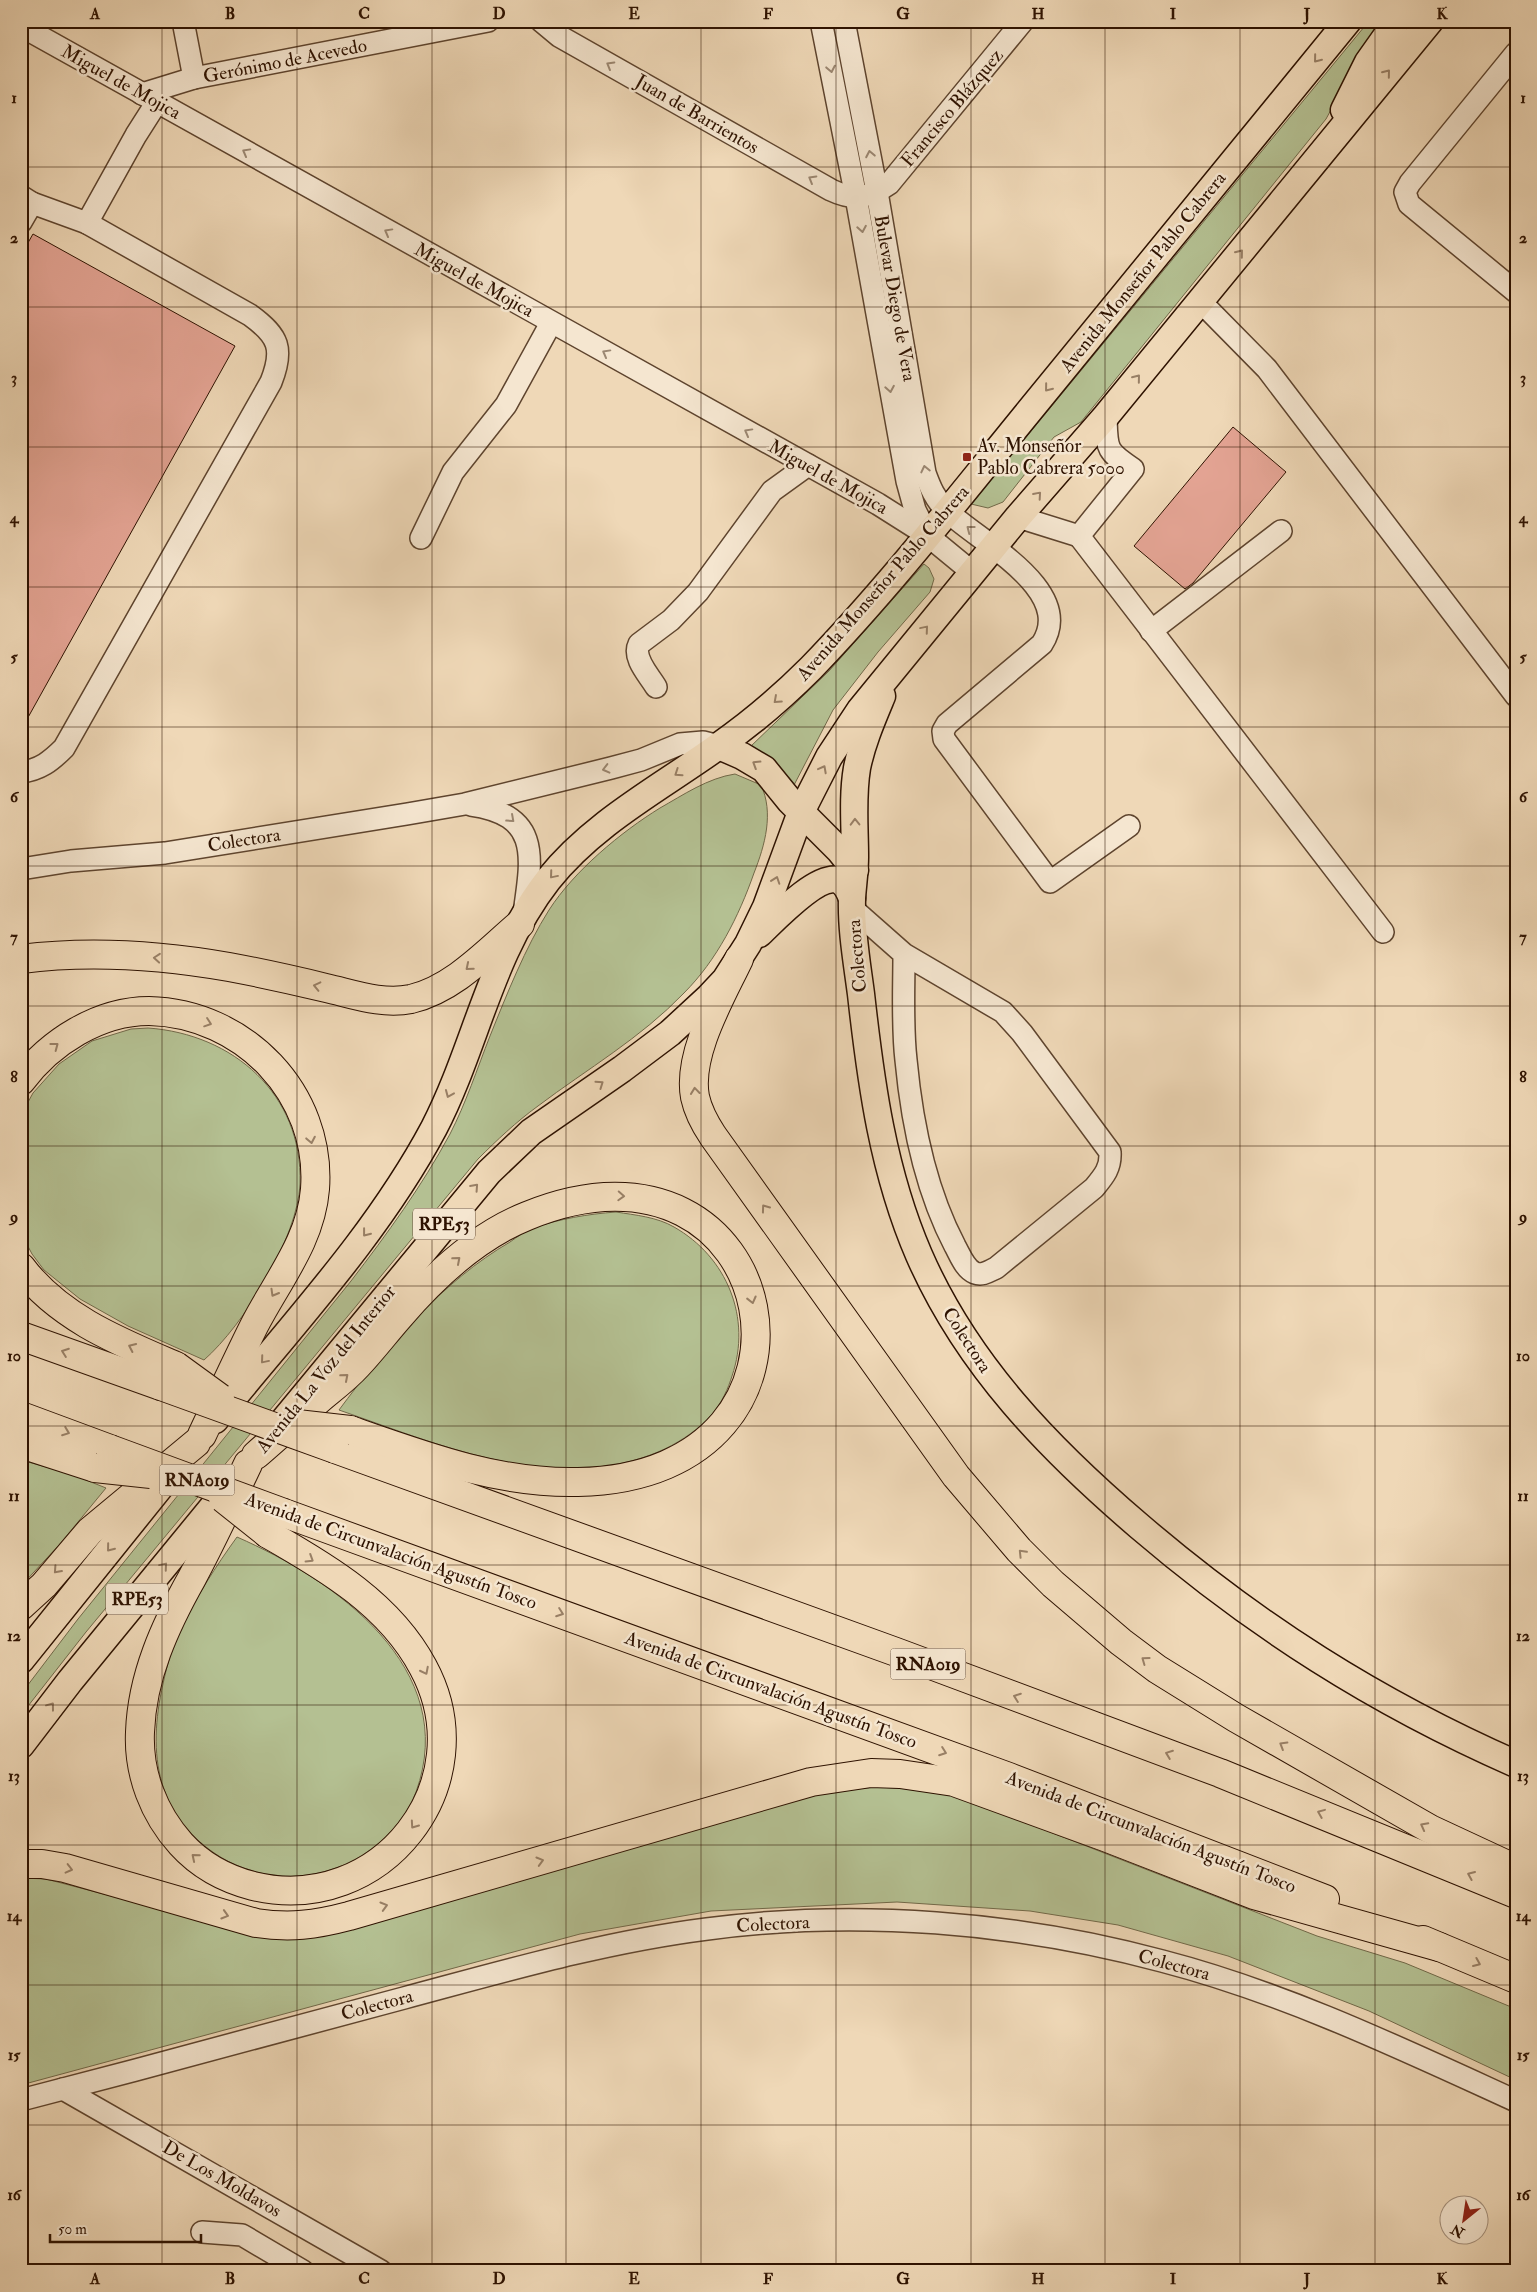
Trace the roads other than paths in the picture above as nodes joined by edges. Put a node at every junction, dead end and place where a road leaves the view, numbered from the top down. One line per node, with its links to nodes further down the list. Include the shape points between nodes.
1 (183, 21): 12 (street)
2 (488, 21): 12 (street, Gerónimo de Acevedo)
3 (541, 21): 16 (street, Juan de Barrientos, one-way to 3, via 845,197 832,190 559,36)
4 (821, 21): 16 (street, Bulevar Diego de Vera, one-way to 16)
5 (844, 21): 15 (street, Bulevar Diego de Vera, one-way to 5)
6 (1023, 21): 15 (street, Francisco Blázquez, via 889,184)
7 (1348, 21): 25 (main road, Avenida Monseñor Pablo Cabrera, one-way to 25)
8 (1397, 21): 14 (main road, via 1368,62)
9 (1430, 21): 14 (main road, one-way to 9)
10 (21, 26): 13 (street, Miguel de Mojica)
11 (1516, 52): 20 (street, via 1405,192 1409,204)
12 (194, 78): 13 (street, Gerónimo de Acevedo)
13 (149, 98): 19 (street, via 136,135); 22 (street, Miguel de Mojica, one-way to 13)
14 (1325, 149): 21 (main road, one-way to 14)
15 (877, 192): 16 (street); 25 (street, Bulevar Diego de Vera, one-way to 15, via 935,496 925,473)
16 (856, 197): 28 (street, Bulevar Diego de Vera, one-way to 28, via 906,481)
17 (27, 200): 18 (street); 19 (street)
18 (21, 222)
19 (87, 223): 38 (street, via 268,328 276,341 279,363 272,382 64,748 48,763)
20 (1516, 292)
21 (1200, 301): 23 (main road, one-way to 21); 36 (street, via 1267,369)
22 (551, 323): 24 (street, Miguel de Mojica, one-way to 22); 30 (street, via 506,405 453,472)
23 (1106, 416): 26 (main road, one-way to 23); 29 (street, via 1107,442 1112,455 1133,469)
24 (808, 465): 28 (street, Miguel de Mojica); 35 (street, via 772,491 698,592 639,644 636,649 638,658)
25 (947, 511): 28 (main road, Avenida Monseñor Pablo Cabrera); 31 (street, Bulevar Diego de Vera, one-way to 25)
26 (1018, 517): 29 (street); 31 (main road)
27 (1280, 531): 33 (street)
28 (927, 535): 32 (street, Miguel de Mojica); 37 (main road, Avenida Monseñor Pablo Cabrera, one-way to 37, via 812,667 770,706)
29 (1079, 536): 33 (street)
30 (421, 538)
31 (993, 547): 32 (main road); 41 (street, Bulevar Diego de Vera, via 1024,572 1042,596 1051,617 1049,633 1042,644 947,724 943,731 944,739 1050,882)
32 (972, 572): 34 (main road, one-way to 32)
33 (1151, 631): 46 (street)
34 (894, 666): 40 (main road, one-way to 34, via 844,733); 43 (main road, Colectora, one-way to 34, via 854,792 857,770 863,744)
35 (656, 686)
36 (1516, 696)
37 (719, 746): 39 (street, one-way to 39, via 703,742 680,744 640,760); 40 (main road, one-way to 37, via 764,769); 45 (main road, Avenida Monseñor Pablo Cabrera, one-way to 45, via 637,801 588,839 549,878)
38 (21, 772)
39 (466, 804): 42 (street, Colectora, via 165,853); 45 (street, one-way to 45, via 504,813 526,835 531,859)
40 (801, 812): 43 (main road); 47 (main road, one-way to 40, via 766,907)
41 (1129, 826)
42 (21, 869)
43 (855, 870): 44 (main road, Colectora)
44 (852, 903): 47 (main road, via 846,887 839,881 821,884 797,899); 48 (street); 64 (main road, Colectora, via 868,1056 883,1148 920,1257 964,1338 991,1377 1022,1415 1107,1498 1240,1608 1285,1640 1374,1694 1426,1723)
45 (522, 920): 49 (highway, one-way to 49, via 456,978 422,996 398,1000 369,998 236,968 168,958 84,954); 55 (main road, Avenida Monseñor Pablo Cabrera / RPE53, one-way to 55, via 492,982 454,1084 401,1184 343,1262)
46 (1383, 932)
47 (744, 952): 59 (main road, Avenida La Voz del Interior / RPE53, one-way to 47, via 489,1172 531,1132 670,1033 710,998); 66 (highway, one-way to 47, via 1406,1816 1157,1668 1053,1584 986,1512 927,1436 713,1136 702,1116 694,1084 700,1048)
48 (904, 954): 48 (street, via 1003,1012 1110,1152 1107,1172 1094,1188 996,1268 983,1274 974,1272 965,1264 942,1222 924,1165 905,1058)
49 (21, 959)
50 (21, 1081): 55 (highway, one-way to 55, via 47,1052 68,1036 119,1015 149,1011 189,1017 241,1038 267,1060 287,1084 302,1111 315,1162 311,1215 298,1249 255,1325)
51 (21, 1267): 53 (highway, one-way to 51, via 132,1347 78,1319 52,1300)
52 (21, 1336): 53 (highway, RNA019, one-way to 52)
53 (168, 1376): 56 (highway, RNA019, bridge, via 249,1418)
54 (21, 1416): 58 (highway, Avenida de Circunvalación Agustín Tosco / RNA019, one-way to 58)
55 (199, 1439): 61 (highway, one-way to 61, via 90,1532 44,1585); 62 (main road, RPE53, one-way to 62)
56 (342, 1440): 59 (highway, one-way to 56, via 356,1367 416,1298 464,1254 505,1227 545,1209 590,1197 635,1197 658,1202 701,1222 733,1257 744,1276 755,1314 756,1333 745,1388 725,1423 710,1439 662,1468 599,1481 524,1478); 67 (highway, RNA019, one-way to 56, via 1193,1763)
57 (21, 1444): 58 (highway)
58 (103, 1459): 60 (highway, Avenida de Circunvalación Agustín Tosco / RNA019, bridge)
59 (252, 1459): 60 (highway, one-way to 59, bridge, via 268,1534 345,1581 389,1620 423,1666 434,1691 440,1714 440,1757 436,1780 418,1820 388,1855 352,1878 331,1886 289,1892 266,1889 236,1881 204,1864 186,1850 158,1813 143,1771 140,1752 142,1711 161,1636); 63 (main road, Avenida La Voz del Interior / RPE53, one-way to 59)
60 (198, 1480): 68 (highway, Avenida de Circunvalación Agustín Tosco / RNA019, one-way to 68, bridge, via 1111,1815)
61 (21, 1606)
62 (21, 1660)
63 (21, 1745)
64 (1516, 1764)
65 (21, 1864): 68 (highway, one-way to 68, via 65,1868 256,1923 303,1926 358,1914 811,1782 846,1776 900,1774 932,1777 979,1790 1254,1895)
66 (1516, 1869)
67 (1516, 1894)
68 (1439, 1947): 69 (highway, Avenida de Circunvalación Agustín Tosco / RNA019, one-way to 69)
69 (1516, 1979)
70 (63, 2089): 71 (street, Colectora); 72 (street, Colectora, via 588,1949 710,1928 838,1921 973,1927 1097,1946 1159,1960 1232,1980 1309,2009); 75 (street, De Los Moldavos)
71 (21, 2100)
72 (1516, 2101)
73 (202, 2232): 74 (street, via 242,2235)
74 (303, 2271)
75 (381, 2271)

